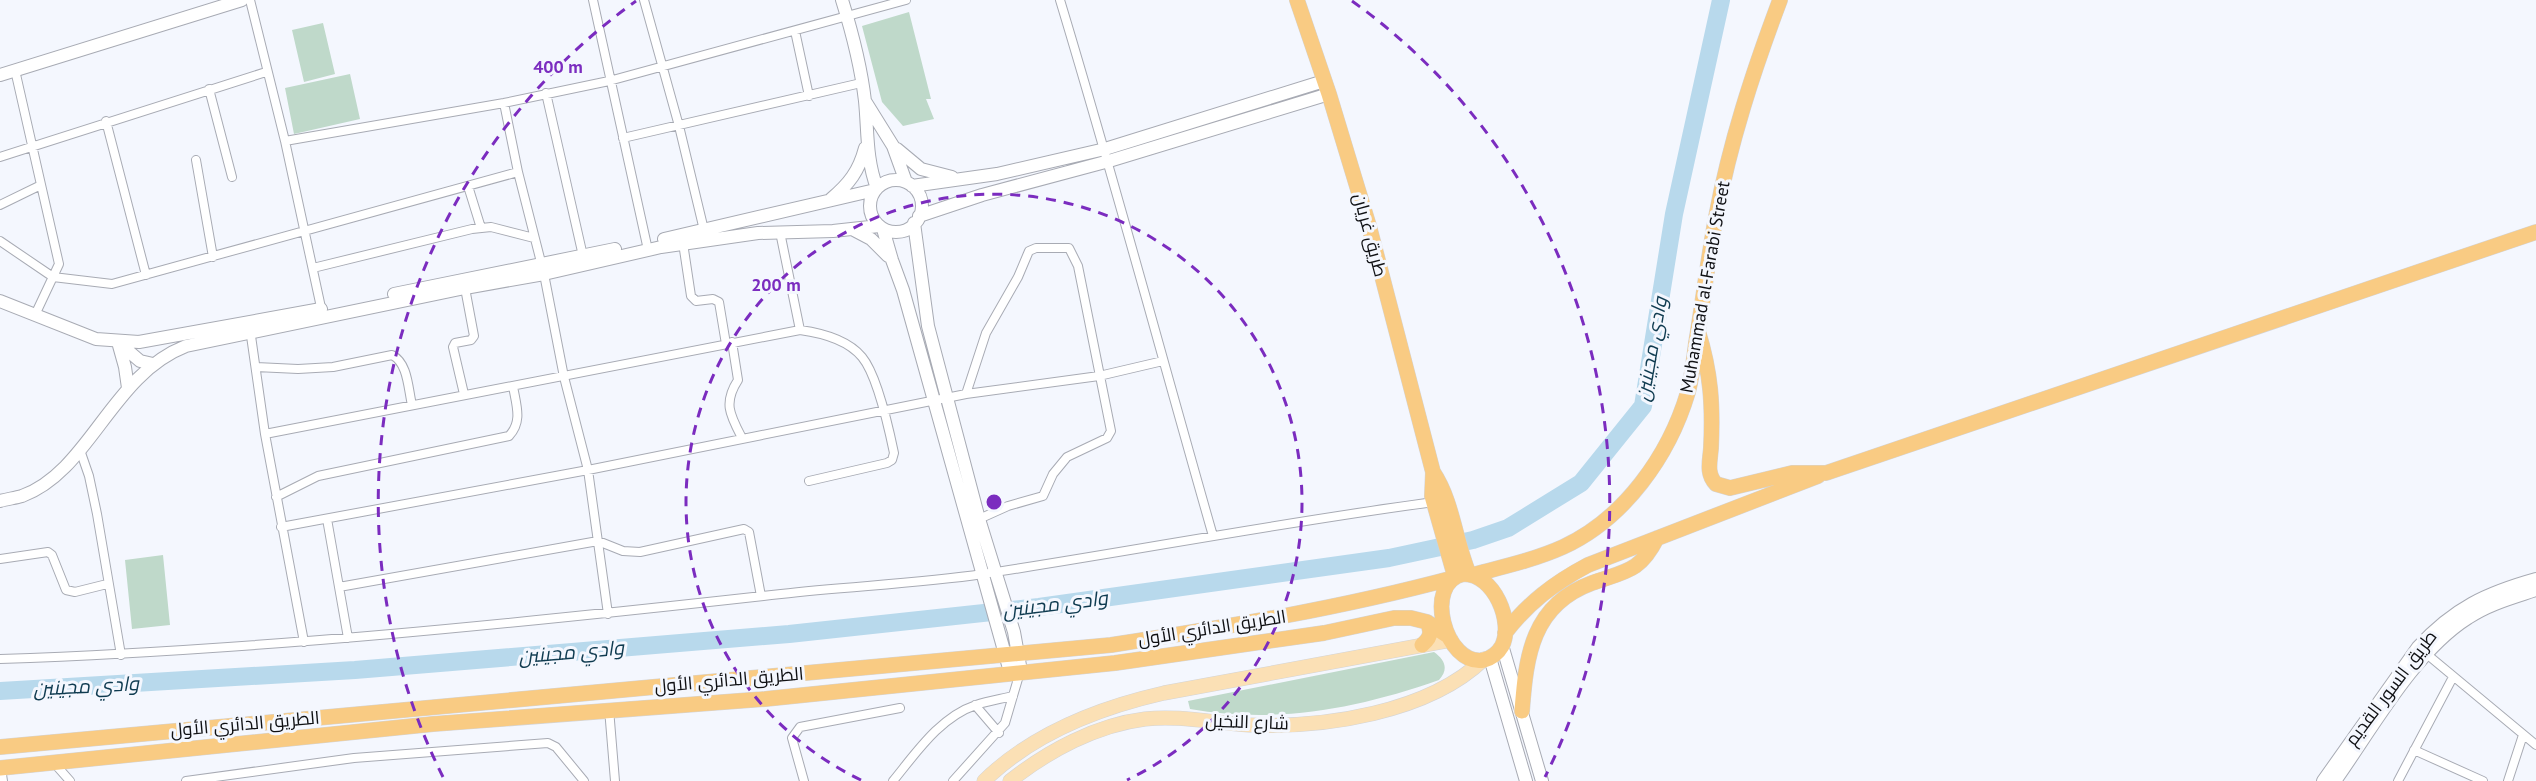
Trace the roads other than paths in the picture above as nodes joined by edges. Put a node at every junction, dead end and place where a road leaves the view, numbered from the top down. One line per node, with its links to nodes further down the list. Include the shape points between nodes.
1 (243, 0): 13 (street)
2 (250, 0): 14 (street)
3 (593, 0): 16 (street)
4 (644, 0): 12 (street)
5 (842, 0): 10 (street)
6 (906, 0): 10 (street)
7 (1060, 0): 31 (street)
8 (1297, 0): 18 (highway, طريق غريان)
9 (1780, 0): 68 (highway, Muhammad al-Farabi Street, via 1748,86 1727,161)
10 (847, 16): 11 (street); 17 (street)
11 (795, 31): 12 (street); 21 (street)
12 (662, 66): 16 (street); 25 (street)
13 (15, 70): 15 (street); 30 (street)
14 (266, 72): 19 (street); 27 (street)
15 (0, 75)
16 (609, 81): 20 (street); 26 (street)
17 (861, 82): 21 (street); 22 (street)
18 (1326, 88): 31 (street); 87 (highway, طريق غريان, via 1369,226)
19 (209, 89): 24 (street); 35 (street)
20 (546, 93): 23 (street); 55 (street)
21 (809, 96): 25 (street)
22 (865, 100): 28 (street); 29 (street)
23 (504, 103): 27 (street); 34 (street)
24 (106, 122): 30 (street); 60 (street)
25 (679, 126): 26 (street); 47 (street)
26 (623, 138): 54 (street)
27 (285, 141): 48 (street)
28 (867, 141): 40 (street); 41 (street, via 847,186)
29 (893, 146): 36 (street, via 921,168); 37 (street)
30 (33, 147): 32 (street); 38 (street)
31 (1107, 155): 36 (street); 43 (street); 71 (street)
32 (0, 157)
33 (196, 160): 56 (street)
34 (518, 172): 39 (street); 51 (street)
35 (232, 177)
36 (963, 179): 37 (street)
37 (909, 184): 40 (street, via 890,181); 43 (street, via 921,200)
38 (41, 185): 42 (street); 61 (street, via 60,264)
39 (468, 186): 45 (street); 48 (street)
40 (876, 189): 41 (street); 44 (street, via 871,197 871,213)
41 (828, 201): 47 (street)
42 (0, 205)
43 (917, 220): 44 (street, via 900,231); 80 (street)
44 (881, 227): 46 (street); 57 (street)
45 (481, 228): 51 (street, via 492,227); 58 (street)
46 (851, 229): 49 (street); 57 (street, via 871,239)
47 (704, 230): 54 (street)
48 (306, 232): 56 (street); 58 (street)
49 (780, 232): 53 (street); 67 (street)
50 (2536, 232): 88 (highway)
51 (534, 238): 59 (street)
52 (0, 242): 61 (street)
53 (683, 243): 54 (street); 70 (street, via 693,299 719,302)
54 (647, 247): 55 (street); 59 (street)
55 (583, 256): 59 (street)
56 (213, 257): 60 (street)
57 (891, 260): 80 (street)
58 (313, 268): 64 (street)
59 (542, 268): 62 (street); 64 (street); 75 (street)
60 (146, 275): 61 (street, via 112,284)
61 (53, 277): 65 (street)
62 (465, 288): 64 (street); 78 (street, via 474,336 453,347)
63 (0, 301): 65 (street)
64 (322, 313): 66 (street)
65 (35, 315): 69 (street, via 96,339)
66 (250, 328): 69 (street); 72 (street, via 186,346); 73 (street)
67 (800, 330): 70 (street); 82 (street, via 824,333 853,348 872,375)
68 (1698, 331): 88 (highway, via 1712,395 1709,473 1713,481 1730,488 1792,473); 101 (highway, Muhammad al-Farabi Street, via 1688,390 1676,424 1650,471 1627,499 1603,522 1564,547)
69 (118, 342): 72 (street, via 140,361); 77 (street)
70 (729, 343): 75 (street); 84 (street, via 738,380 730,392 730,415)
71 (1162, 361): 74 (street); 97 (street)
72 (153, 364): 77 (street)
73 (256, 367): 81 (street, via 333,367 392,355 400,359 405,369); 83 (street)
74 (1099, 375): 79 (street); 79 (street, via 1075,255 1069,248 1036,248 1029,251 986,333); 94 (street, via 1110,431 1107,438 1067,457 1053,474 1043,496)
75 (564, 377): 76 (street); 86 (street)
76 (513, 386): 78 (street); 90 (street, via 518,421 509,436 318,476)
77 (128, 388): 85 (street)
78 (464, 394): 81 (street)
79 (966, 394): 80 (street)
80 (940, 399): 82 (street); 94 (street); 104 (street)
81 (412, 405): 83 (street)
82 (883, 411): 84 (street); 89 (street, via 894,453 892,460)
83 (265, 434): 90 (street)
84 (742, 438): 86 (street)
85 (80, 450): 91 (street, via 40,486); 105 (street, via 97,514)
86 (588, 470): 93 (street); 99 (street)
87 (1432, 472): 92 (highway, طريق غريان); 95 (highway, طريق غريان, via 1444,492)
88 (1826, 473): 98 (highway)
89 (809, 481)
90 (276, 497): 96 (street)
91 (0, 501)
92 (1434, 502): 95 (highway, طريق غريان); 97 (street)
93 (327, 519): 96 (street); 106 (street)
94 (980, 519): 102 (street)
95 (1446, 525): 101 (highway, طريق غريان)
96 (281, 527): 114 (street)
97 (1213, 536): 102 (street)
98 (1658, 538): 113 (highway, via 1562,579 1527,607); 126 (highway, via 1637,566 1583,587 1547,615 1528,656)
99 (598, 541): 106 (street); 108 (street, via 623,551 640,552 748,530); 109 (street)
100 (0, 560): 105 (street, via 48,552 66,590 75,592)
101 (1462, 576): 112 (highway, via 1446,587 1442,603); 113 (highway, via 1486,583 1496,596); 117 (highway, الطريق الدائري الأول, via 1276,619 1111,645)
102 (997, 577): 104 (street); 117 (street, via 1014,632)
103 (2536, 579): 116 (street, طريق السور القديم, via 2466,605 2440,624)
104 (983, 580): 108 (street); 117 (street, via 1000,636)
105 (107, 584): 118 (street)
106 (339, 587): 111 (street)
107 (2536, 590): 116 (street, طريق السور القديم, via 2503,600 2469,617)
108 (761, 596): 109 (street)
109 (608, 614): 111 (street)
110 (1427, 622): 112 (highway, الطريق الدائري الأول); 115 (highway, via 1431,632); 122 (highway, الطريق الدائري الأول, via 1394,618 1324,633)
111 (348, 638): 114 (street)
112 (1449, 638): 115 (main road); 119 (highway, via 1467,657)
113 (1504, 639): 119 (highway); 126 (street)
114 (304, 642): 118 (street)
115 (1422, 645): 141 (main road, via 1119,704 1038,740)
116 (2422, 650): 121 (street); 145 (street, طريق السور القديم); 146 (street, طريق السور القديم)
117 (1012, 653): 122 (street); 130 (highway, الطريق الدائري الأول)
118 (121, 655): 120 (street)
119 (1487, 658): 142 (main road, شارع النخيل, via 1439,691 1339,720 1274,725 1173,718 1129,722 1068,744); 143 (street)
120 (0, 659)
121 (2453, 677): 128 (street); 131 (street)
122 (1015, 681): 123 (street); 125 (highway, الطريق الدائري الأول); 127 (street, via 1009,716)
123 (975, 705): 127 (street); 139 (street, via 933,735)
124 (900, 708): 138 (street, via 800,726 792,738)
125 (609, 709): 132 (highway, الطريق الدائري الأول); 137 (street)
126 (1522, 711): 144 (street)
127 (999, 733): 140 (street)
128 (2523, 735): 129 (street); 149 (street)
129 (2536, 745)
130 (0, 747)
131 (2414, 750): 147 (street); 148 (street)
132 (55, 764): 133 (highway, الطريق الدائري الأول); 134 (street)
133 (1, 773)
134 (70, 781)
135 (186, 781): 136 (street, via 354,758 548,743 562,753)
136 (584, 781)
137 (615, 781)
138 (804, 781)
139 (893, 781)
140 (952, 781)
141 (984, 781)
142 (1010, 781)
143 (1526, 781)
144 (1542, 781)
145 (2323, 781)
146 (2335, 781)
147 (2398, 781)
148 (2483, 781)
149 (2508, 781)

